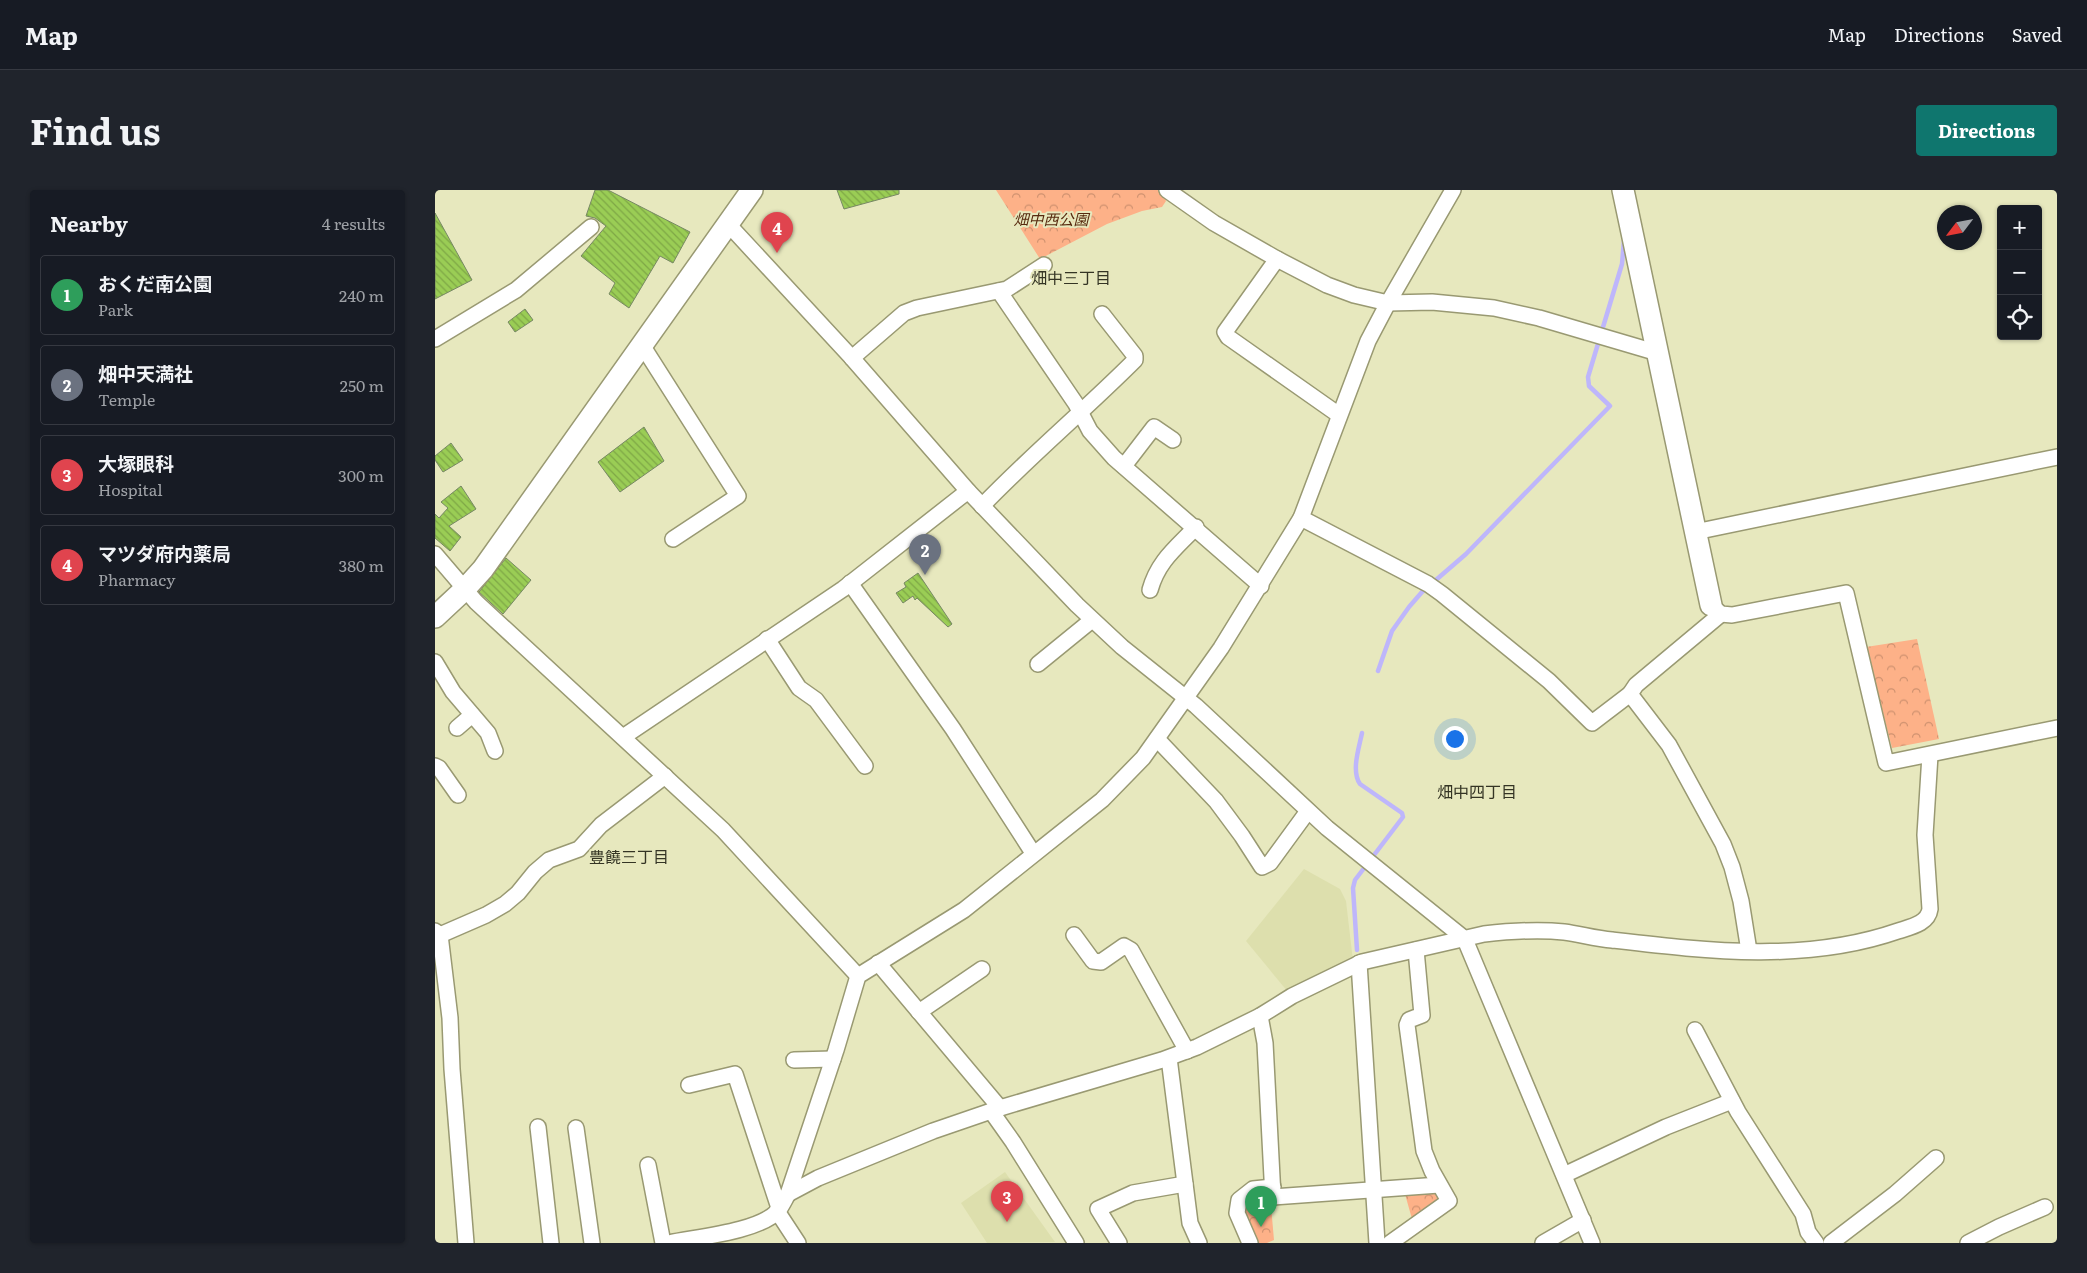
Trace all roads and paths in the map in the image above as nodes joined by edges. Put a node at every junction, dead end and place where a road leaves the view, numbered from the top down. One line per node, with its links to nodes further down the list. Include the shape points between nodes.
1 (752, 190): 5 (street)
2 (1167, 190): 7 (street, via 1214,224)
3 (1453, 190): 10 (street)
4 (1623, 190): 14 (street)
5 (728, 224): 13 (street); 15 (street)
6 (591, 227): 12 (street, via 516,290)
7 (1277, 259): 10 (street, via 1327,285 1371,300); 17 (street, via 1225,332)
8 (1044, 265): 9 (street)
9 (999, 291): 15 (street, via 904,313); 16 (street)
10 (1388, 302): 14 (street, via 1494,308); 17 (street, via 1368,341)
11 (1102, 314): 16 (street, via 1135,360)
12 (435, 339)
13 (642, 345): 26 (street, via 738,496); 30 (street, via 483,569)
14 (1658, 353): 25 (street)
15 (852, 358): 21 (street)
16 (1080, 413): 20 (street, via 1090,431); 22 (street)
17 (1339, 415): 23 (street)
18 (1173, 440): 20 (street, via 1154,427)
19 (2057, 458): 25 (street)
20 (1124, 466): 24 (street)
21 (968, 490): 22 (street); 28 (street)
22 (982, 506): 34 (street)
23 (1301, 518): 29 (street); 38 (street, via 1428,584 1549,681 1592,723)
24 (1196, 527): 29 (street); 31 (street, via 1162,562 1154,573)
25 (1695, 532): 32 (street)
26 (673, 539)
27 (435, 554): 30 (street)
28 (850, 584): 35 (street); 52 (street, via 953,730)
29 (1261, 586): 39 (street)
30 (464, 590): 33 (street); 43 (street)
31 (1150, 590)
32 (1716, 609): 38 (street); 46 (street, via 1731,615 1846,593 1886,763)
33 (435, 617)
34 (1092, 620): 37 (street); 39 (street)
35 (767, 639): 43 (street); 48 (street, via 799,688 816,700)
36 (435, 662): 40 (street)
37 (1038, 664)
38 (1630, 694): 57 (street, via 1669,745 1723,844 1741,901)
39 (1185, 698): 44 (street); 51 (street)
40 (472, 715): 41 (street); 45 (street, via 488,733)
41 (457, 728)
42 (2057, 728): 46 (street)
43 (623, 737): 49 (street)
44 (1157, 738): 51 (street, via 1216,801 1262,866 1270,863); 52 (street, via 1113,790)
45 (495, 751)
46 (1930, 754): 57 (street, via 1925,835 1931,909 1928,917 1918,924 1844,946 1797,951)
47 (435, 766): 50 (street)
48 (865, 766)
49 (665, 776): 53 (street, via 601,825 579,849 549,860 505,904 486,916); 61 (street, via 723,830)
50 (458, 795)
51 (1308, 811): 55 (street)
52 (1033, 853): 58 (street, via 964,910)
53 (438, 933): 85 (street, via 450,1018)
54 (1074, 935): 65 (street, via 1093,962 1101,962 1124,946 1131,950)
55 (1463, 939): 56 (street); 57 (street, via 1503,932 1550,931 1620,941); 76 (street)
56 (1416, 950): 59 (street); 78 (street, via 1422,1015 1409,1020 1407,1025 1424,1150)
57 (1749, 951)
58 (878, 963): 61 (street); 62 (street)
59 (1359, 963): 63 (street, via 1292,996); 80 (street)
60 (982, 969): 62 (street)
61 (858, 976): 66 (street)
62 (919, 1012): 71 (street)
63 (1260, 1016): 65 (street); 79 (street, via 1265,1043)
64 (1695, 1030): 70 (street)
65 (1187, 1050): 67 (street)
66 (833, 1058): 68 (street); 81 (street)
67 (1169, 1058): 71 (street); 77 (street)
68 (794, 1060)
69 (689, 1084): 83 (street, via 735,1074)
70 (1732, 1101): 76 (street); 99 (street, via 1803,1214 1808,1232)
71 (995, 1110): 81 (street, via 933,1131 818,1178); 91 (street)
72 (538, 1127): 86 (street)
73 (576, 1128): 87 (street)
74 (1936, 1158): 100 (street)
75 (648, 1165): 88 (street)
76 (1564, 1175): 84 (street)
77 (1185, 1184): 92 (street, via 1133,1193 1098,1209); 93 (street, via 1190,1223)
78 (1439, 1185): 80 (street); 96 (street, via 1449,1201)
79 (1273, 1187): 80 (street, via 1273,1198); 94 (street, via 1253,1189 1239,1200 1237,1214)
80 (1374, 1190): 95 (street)
81 (788, 1194): 83 (street)
82 (2045, 1207): 101 (street)
83 (779, 1210): 89 (street, via 750,1226); 90 (street)
84 (1583, 1220): 97 (street); 98 (street)
85 (466, 1243)
86 (551, 1243)
87 (592, 1243)
88 (663, 1243)
89 (669, 1243)
90 (798, 1243)
91 (1076, 1243)
92 (1119, 1243)
93 (1199, 1243)
94 (1250, 1243)
95 (1377, 1243)
96 (1390, 1243)
97 (1543, 1243)
98 (1592, 1243)
99 (1816, 1243)
100 (1831, 1243)
101 (1968, 1243)

